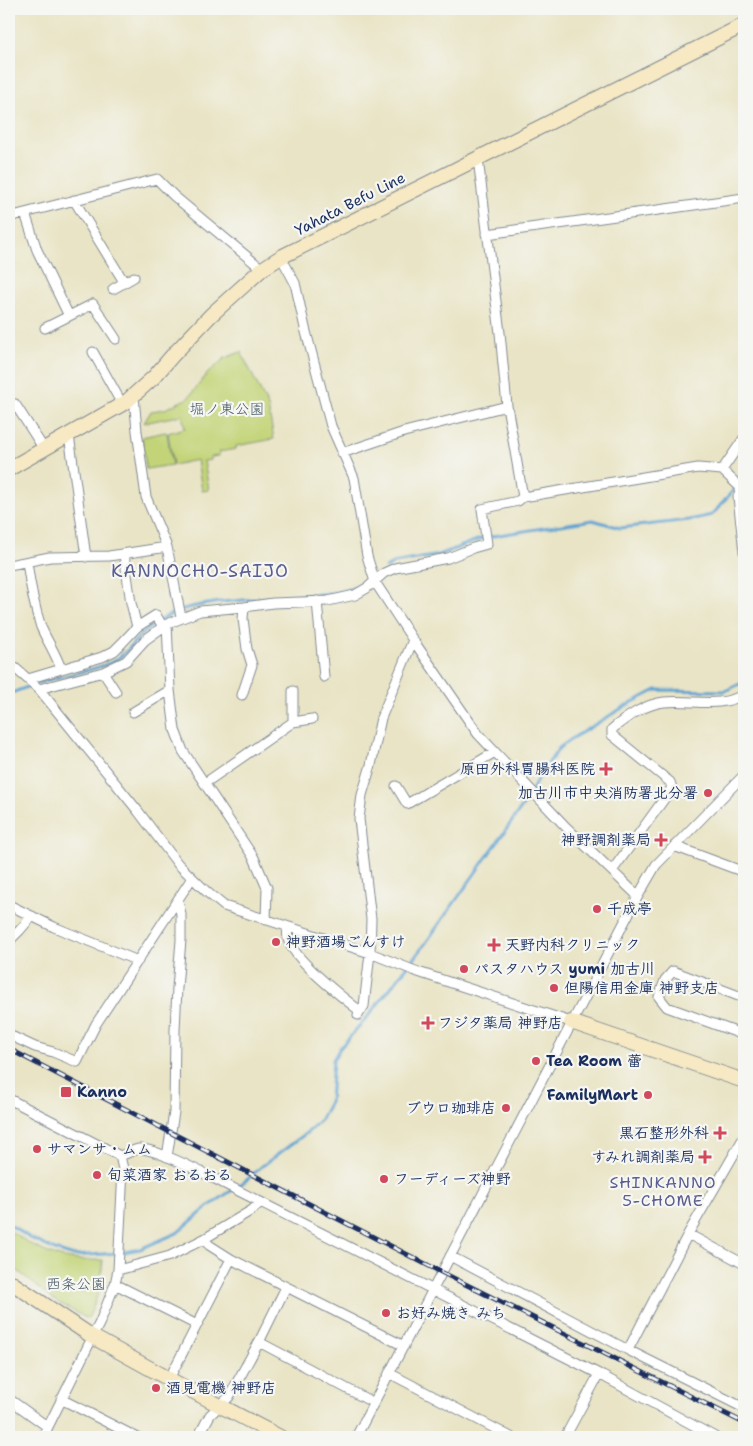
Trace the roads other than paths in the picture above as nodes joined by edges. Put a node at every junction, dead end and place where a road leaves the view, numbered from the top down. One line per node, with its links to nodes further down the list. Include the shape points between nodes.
1 (744, 25): 2 (main road, Yahata Befu Line)
2 (478, 159): 7 (street); 8 (main road, Yahata Befu Line)
3 (744, 198): 7 (street)
4 (74, 200): 5 (street); 9 (street, via 157,179); 11 (street)
5 (25, 212): 6 (street); 13 (street, via 37,250)
6 (9, 217)
7 (487, 234): 19 (street)
8 (281, 257): 9 (main road, Yahata Befu Line); 23 (street, via 295,283 324,403)
9 (262, 269): 17 (main road, Yahata Befu Line, via 211,315 154,377)
10 (134, 276): 11 (street)
11 (124, 282): 12 (street)
12 (113, 289)
13 (69, 316): 14 (street); 15 (street, via 93,304)
14 (45, 328)
15 (116, 339)
16 (93, 352): 17 (street)
17 (128, 400): 20 (main road, Yahata Befu Line); 27 (street, via 137,431 146,497)
18 (15, 404): 22 (street)
19 (507, 406): 23 (street, via 404,432); 26 (street)
20 (69, 435): 22 (main road, Yahata Befu Line); 30 (street)
21 (744, 438): 25 (street)
22 (44, 449): 24 (main road, Yahata Befu Line)
23 (342, 453): 33 (street, via 354,478 367,556)
24 (9, 469)
25 (722, 470): 26 (street, via 698,468); 28 (street, via 741,488 738,497)
26 (523, 497): 33 (street, via 482,509 488,544 448,558 395,568)
27 (167, 547): 29 (street); 36 (street)
28 (744, 552)
29 (124, 554): 30 (street); 38 (street)
30 (86, 556): 31 (street)
31 (27, 562): 32 (street); 43 (street, via 31,592 42,628)
32 (9, 565)
33 (375, 582): 34 (street, via 356,595); 39 (street)
34 (317, 602): 35 (street); 41 (street)
35 (244, 607): 36 (street, via 200,610); 52 (street, via 247,649 252,665)
36 (181, 618): 37 (street)
37 (165, 625): 38 (street, via 156,615); 44 (street, via 145,640 126,661); 48 (street)
38 (137, 626): 43 (street, via 114,651)
39 (413, 640): 56 (street, via 478,734); 71 (street, via 380,718 362,795 359,819 371,919)
40 (310, 660): 41 (street)
41 (321, 660): 45 (street)
42 (9, 665): 46 (street)
43 (61, 669): 46 (street)
44 (103, 672): 47 (street); 50 (street)
45 (324, 677)
46 (28, 680): 47 (street)
47 (39, 689): 63 (street)
48 (170, 690): 53 (street); 58 (street, via 174,730)
49 (293, 691): 55 (street)
50 (116, 692)
51 (744, 694): 61 (street, via 720,703 663,702 645,707 612,729 612,734 670,782 672,788)
52 (242, 696)
53 (133, 712)
54 (312, 719): 55 (street)
55 (293, 722): 58 (street)
56 (495, 752): 59 (street, via 407,804); 61 (street)
57 (744, 775): 60 (street)
58 (205, 784): 68 (street, via 254,858 267,888)
59 (396, 786)
60 (674, 846): 62 (street); 64 (street, via 656,865)
61 (612, 871): 64 (street)
62 (744, 872)
63 (192, 878): 65 (street); 68 (street, via 224,906)
64 (638, 896): 74 (street)
65 (178, 901): 72 (street); 81 (street, via 181,940 174,1112)
66 (9, 905): 67 (street)
67 (32, 916): 70 (street); 72 (street)
68 (266, 920): 69 (street)
69 (287, 927): 71 (street); 71 (street, via 288,939 295,952 359,1013 364,1006)
70 (9, 941)
71 (370, 954): 74 (street)
72 (138, 962): 76 (street, via 96,1024 77,1062)
73 (744, 998): 75 (street, via 673,971 665,980 659,997 668,1007)
74 (571, 1022): 77 (main road); 85 (street)
75 (744, 1035)
76 (9, 1036)
77 (743, 1077)
78 (9, 1099): 80 (street)
79 (744, 1138): 83 (street)
80 (120, 1156): 81 (street, via 144,1149); 88 (street, via 123,1169)
81 (167, 1157): 82 (street)
82 (261, 1202): 84 (street); 92 (street)
83 (688, 1234): 87 (street); 97 (street)
84 (204, 1238): 86 (street); 88 (street, via 170,1256)
85 (450, 1256): 92 (street); 97 (street)
86 (231, 1259): 91 (street); 93 (street)
87 (744, 1264)
88 (118, 1270): 90 (street)
89 (9, 1282): 94 (main road)
90 (115, 1284): 93 (street); 94 (street)
91 (286, 1287): 95 (street); 96 (street)
92 (433, 1290): 96 (street); 99 (street)
93 (198, 1326): 100 (street)
94 (93, 1337): 100 (main road); 102 (street)
95 (259, 1342): 103 (street); 104 (street)
96 (404, 1346): 98 (street)
97 (628, 1350): 105 (street)
98 (389, 1373): 103 (street); 114 (street)
99 (599, 1374): 115 (street); 116 (street)
100 (169, 1379): 104 (main road)
101 (9, 1399): 106 (street)
102 (61, 1400): 106 (street); 107 (street)
103 (374, 1402): 113 (street)
104 (220, 1406): 111 (street, via 210,1414); 112 (main road)
105 (744, 1407)
106 (48, 1427): 108 (street)
107 (117, 1427): 109 (street); 110 (street)
108 (43, 1437)
109 (112, 1437)
110 (136, 1437)
111 (198, 1437)
112 (280, 1437)
113 (356, 1437)
114 (511, 1437)
115 (565, 1437)
116 (715, 1437)

